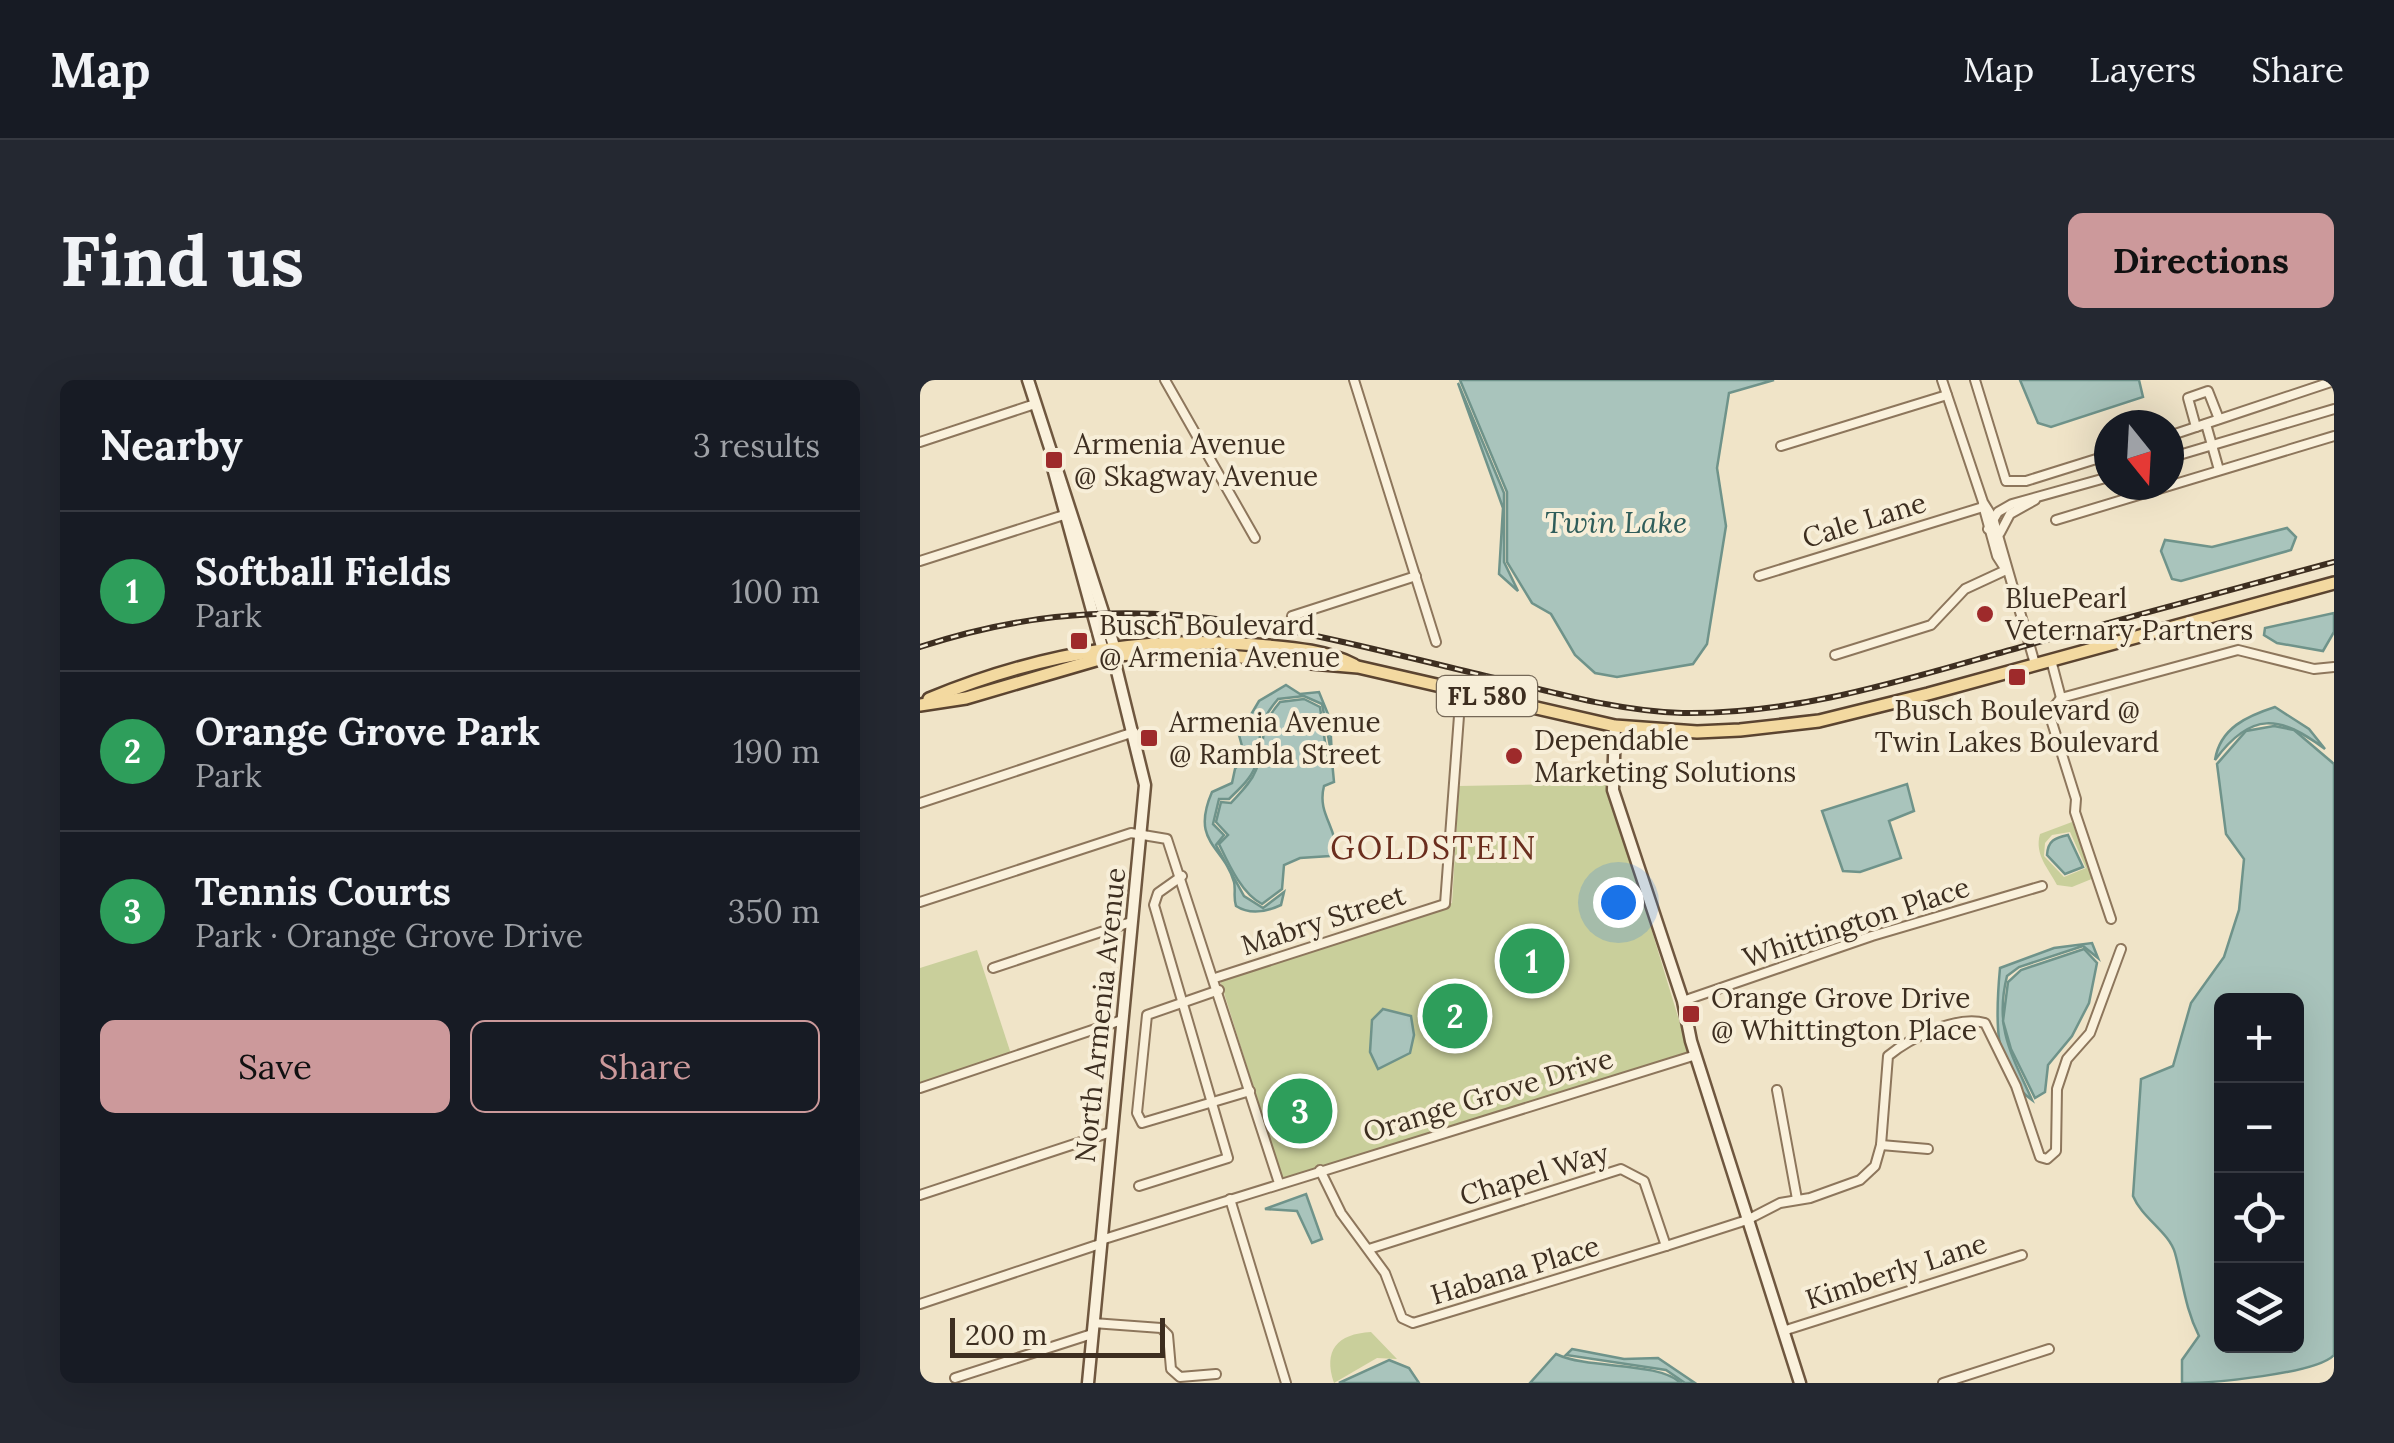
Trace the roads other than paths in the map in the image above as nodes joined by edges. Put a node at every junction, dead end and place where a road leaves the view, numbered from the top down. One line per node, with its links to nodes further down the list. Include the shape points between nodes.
1 (1028, 380): 8 (main road, North Armenia Avenue)
2 (1165, 380): 28 (street)
3 (1354, 380): 32 (street)
4 (1942, 380): 7 (street)
5 (1975, 380): 19 (street, via 2006,481)
6 (2334, 380): 10 (street)
7 (1947, 396): 17 (street); 23 (street)
8 (1035, 404): 15 (street); 24 (main road, North Armenia Avenue)
9 (2334, 408): 16 (street)
10 (2219, 420): 11 (street); 12 (street, via 2208,391 2188,398)
11 (2206, 424): 12 (street); 16 (street)
12 (2196, 427): 13 (street)
13 (2184, 431)
14 (2334, 436): 20 (street)
15 (920, 442)
16 (2211, 445): 18 (street); 20 (street)
17 (1781, 446)
18 (2184, 453)
19 (2094, 460)
20 (2219, 470): 26 (street)
21 (2094, 482): 22 (street)
22 (2035, 500): 25 (street, via 2012,504); 29 (street, via 2007,518)
23 (1983, 505): 25 (street); 27 (street); 33 (street, Cale Lane)
24 (1067, 514): 30 (street); 37 (main road, North Armenia Avenue)
25 (1993, 518): 27 (street); 29 (street)
26 (2056, 520)
27 (1988, 529): 31 (street)
28 (1255, 538)
29 (1999, 538): 31 (street)
30 (920, 561)
31 (2006, 570): 38 (street, via 1964,589 1931,626); 40 (street)
32 (1416, 576): 35 (street); 36 (street)
33 (1758, 576)
34 (2334, 582): 39 (main road, FL 580)
35 (1292, 616)
36 (1436, 642)
37 (1110, 649): 42 (main road, FL 580, via 1358,667); 44 (main road, FL 580, via 966,698); 46 (main road, North Armenia Avenue)
38 (1835, 656)
39 (2051, 660): 40 (main road, FL 580); 43 (street)
40 (2035, 664): 45 (main road, FL 580, via 1819,721 1698,732)
41 (2334, 667): 43 (street, via 2314,669 2238,650)
42 (1461, 689): 45 (main road, FL 580); 56 (street, Mabry Street, via 1445,904)
43 (2061, 698): 52 (street, via 2049,713)
44 (920, 704)
45 (1615, 726): 59 (main road, via 1612,790)
46 (1135, 732): 47 (street); 48 (main road, North Armenia Avenue, via 1145,769)
47 (920, 803)
48 (1141, 835): 49 (street, via 1167,839); 51 (street); 53 (main road, North Armenia Avenue)
49 (1182, 876): 56 (street); 58 (street, via 1154,905)
50 (2042, 886): 59 (street, Whittington Place)
51 (920, 902)
52 (2112, 919)
53 (1132, 922): 55 (street); 60 (main road, North Armenia Avenue)
54 (2121, 949): 67 (street, via 2090,1033 2067,1059 2057,1089 2054,1157 2040,1157 2004,1056 1985,1023 1972,1020 1905,1042 1888,1056)
55 (992, 968)
56 (1215, 978): 57 (street)
57 (1218, 990): 58 (street); 64 (street)
58 (1183, 1002): 65 (street); 65 (street, via 1147,1014 1137,1113 1142,1123)
59 (1683, 1002): 61 (main road)
60 (1122, 1020): 62 (street); 66 (main road, North Armenia Avenue)
61 (1696, 1055): 69 (street, Orange Grove Drive); 75 (main road)
62 (920, 1088)
63 (1777, 1090): 74 (street)
64 (1250, 1091): 65 (street); 70 (street)
65 (1214, 1103): 71 (street, via 1228,1158)
66 (1111, 1132): 72 (street); 76 (main road, North Armenia Avenue)
67 (1881, 1145): 68 (street); 74 (street, Habana Place, via 1875,1166 1860,1180)
68 (1928, 1149)
69 (1320, 1170): 70 (street, Orange Grove Drive); 78 (street, Habana Place, via 1340,1213)
70 (1279, 1183): 73 (street, Orange Grove Drive)
71 (1139, 1186)
72 (920, 1195)
73 (1230, 1199): 76 (street, Orange Grove Drive); 87 (street)
74 (1797, 1199): 75 (street, Habana Place)
75 (1747, 1220): 77 (street, Habana Place); 82 (main road)
76 (1100, 1242): 80 (street, Orange Grove Drive); 81 (main road, North Armenia Avenue)
77 (1666, 1246): 78 (street, Habana Place, via 1413,1322 1402,1318); 78 (street, Chapel Way, via 1644,1181 1621,1169)
78 (1369, 1249)
79 (2022, 1254): 82 (street, Kimberly Lane)
80 (920, 1304)
81 (1093, 1329): 84 (street, via 1162,1328 1171,1369 1180,1378); 85 (street); 86 (main road, North Armenia Avenue)
82 (1783, 1331): 88 (main road)
83 (2049, 1349): 89 (street)
84 (1216, 1374)
85 (954, 1378)
86 (1088, 1383)
87 (1286, 1383)
88 (1800, 1383)
89 (1944, 1383)

